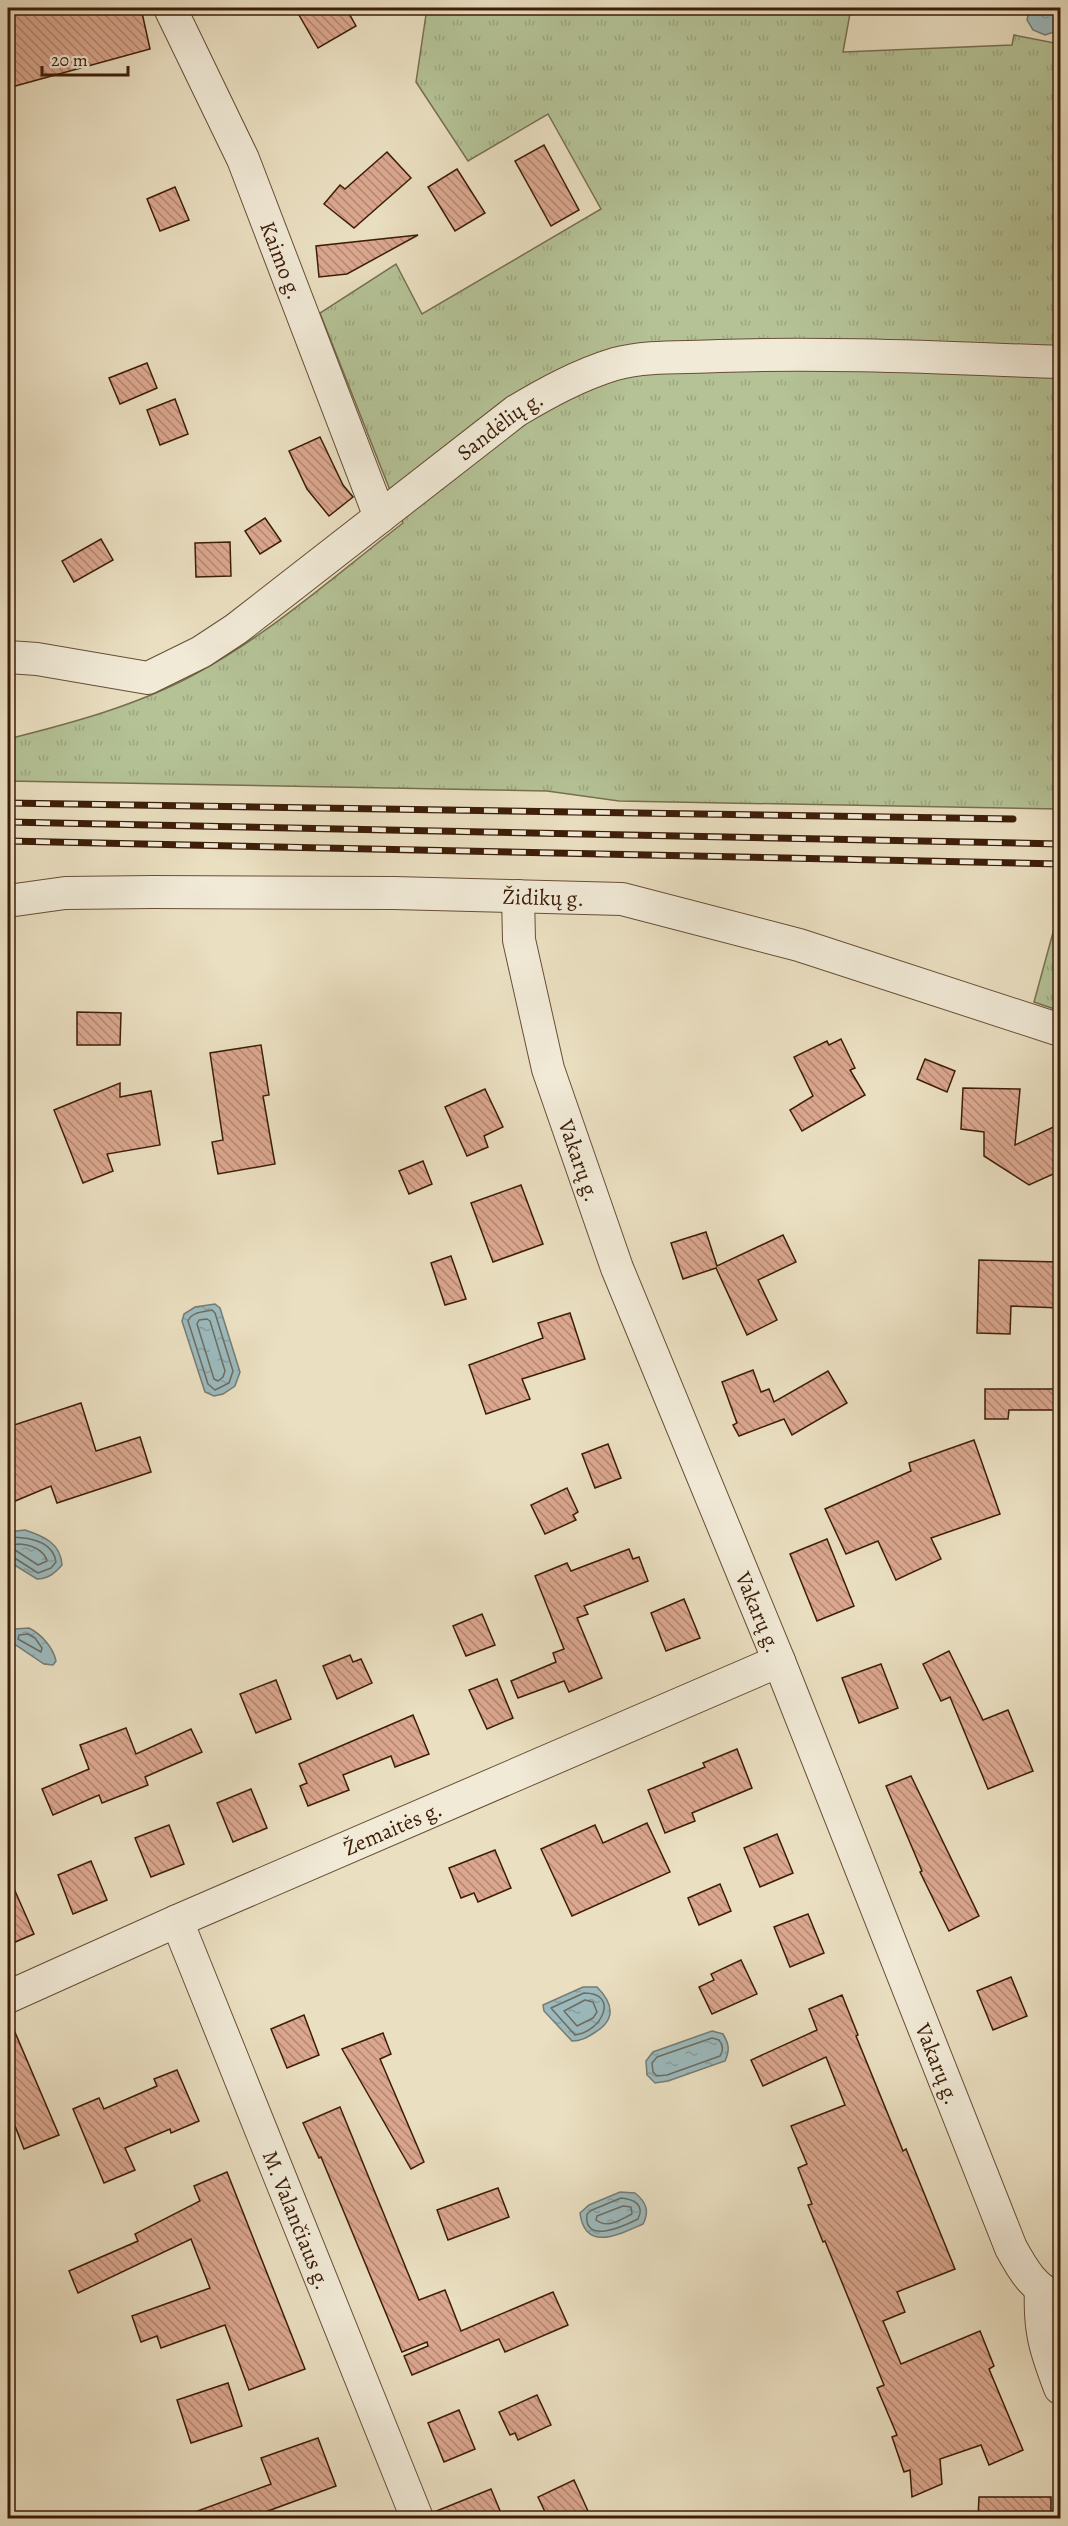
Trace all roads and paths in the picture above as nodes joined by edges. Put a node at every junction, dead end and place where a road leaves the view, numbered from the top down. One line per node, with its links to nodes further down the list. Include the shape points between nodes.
1 (170, 8): 3 (street, Kaimo g., via 243,159)
2 (1060, 362): 3 (street, Sandėlių g., via 766,354 617,364 583,375 516,411)
3 (380, 517): 4 (street, Sandėlių g., via 236,629 148,678)
4 (8, 657)
5 (518, 896): 6 (street, Židikų g., via 153,892 65,893); 7 (street, Židikų g., via 621,899 798,945); 8 (street, Vakarų g., via 519,940 525,970 548,1069 579,1164 617,1268)
6 (8, 900)
7 (1060, 1030)
8 (779, 1661): 9 (street, Žemaitės g.); 11 (street, Vakarų g., via 1000,2222 1024,2272)
9 (177, 1922): 10 (street, Žemaitės g.); 13 (street, M. Valančiaus g.)
10 (8, 1997)
11 (1051, 2295): 12 (street, via 1040,2319)
12 (1060, 2388)
13 (417, 2518)

